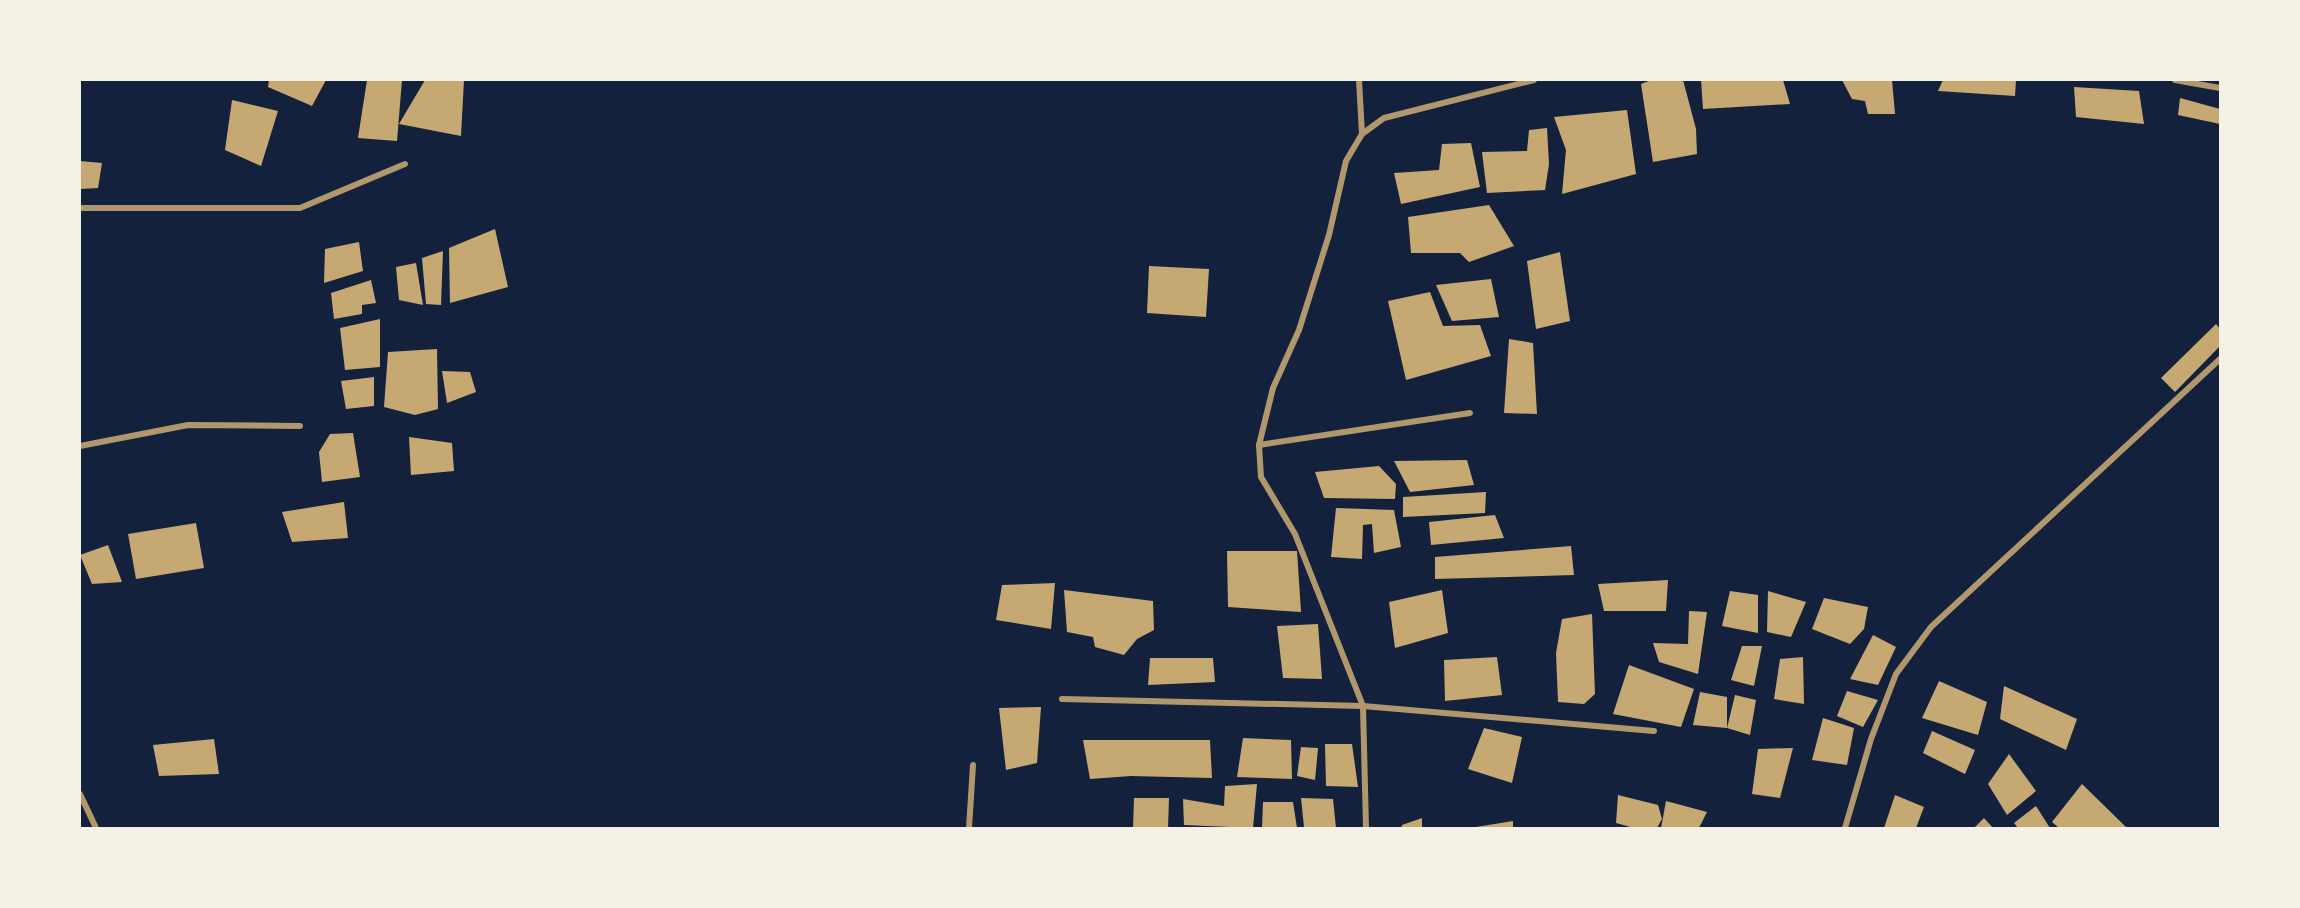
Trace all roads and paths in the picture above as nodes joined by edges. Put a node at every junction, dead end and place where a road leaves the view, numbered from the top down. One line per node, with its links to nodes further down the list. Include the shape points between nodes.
1 (1359, 80): 5 (street)
2 (1534, 80): 5 (street, via 1384,118)
3 (2175, 80): 4 (street)
4 (2220, 88)
5 (1362, 134): 11 (street, via 1346,161 1319,267 1299,330 1273,388)
6 (405, 164): 7 (street, via 300,208)
7 (80, 208)
8 (2220, 359): 21 (street, via 1930,627 1896,674 1871,739)
9 (1470, 412): 11 (street)
10 (300, 426): 12 (street, via 188,425)
11 (1259, 445): 14 (street, via 1261,477 1296,534)
12 (80, 446)
13 (1062, 699): 14 (street)
14 (1363, 706): 15 (street); 20 (street)
15 (1654, 731)
16 (973, 765): 19 (street)
17 (80, 794): 18 (street)
18 (96, 828)
19 (969, 828)
20 (1366, 828)
21 (1845, 828)

